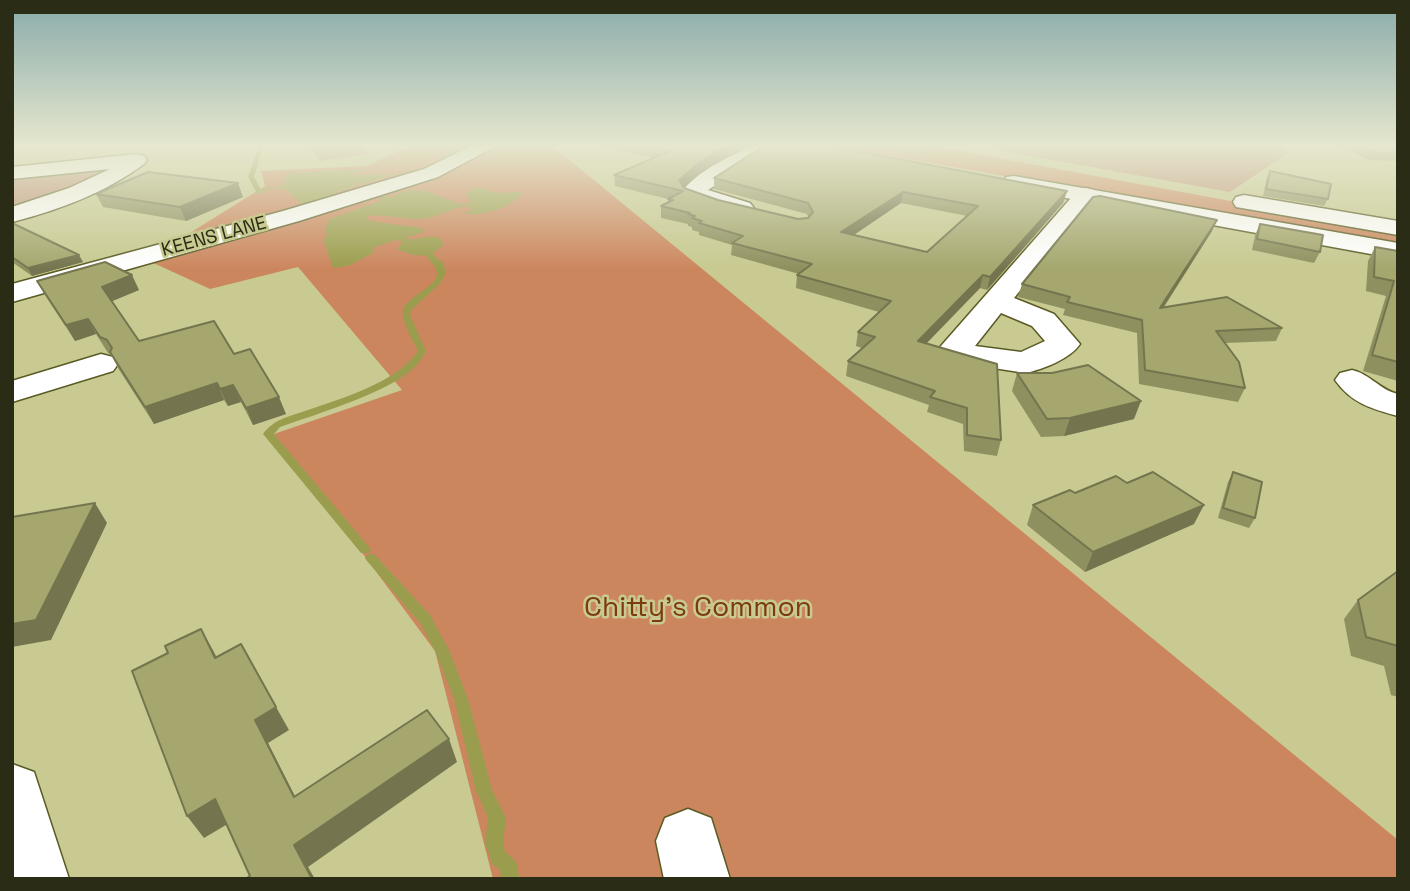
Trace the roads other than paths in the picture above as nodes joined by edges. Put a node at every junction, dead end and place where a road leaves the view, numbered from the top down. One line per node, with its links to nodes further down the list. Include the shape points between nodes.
1 (96, 186): 8 (street)
2 (391, 186): 11 (street, KEENS LANE)
3 (700, 186): 7 (street, via 693,192)
4 (1035, 186): 5 (street)
5 (1086, 195): 10 (street); 12 (street)
6 (1244, 202): 9 (street)
7 (762, 213)
8 (12, 215)
9 (1398, 228)
10 (1398, 251)
11 (12, 293)
12 (996, 302)
13 (101, 363): 15 (street)
14 (1352, 380): 16 (street, via 1375,399)
15 (12, 392)
16 (1398, 405)
17 (12, 793): 18 (street)
18 (36, 879)

